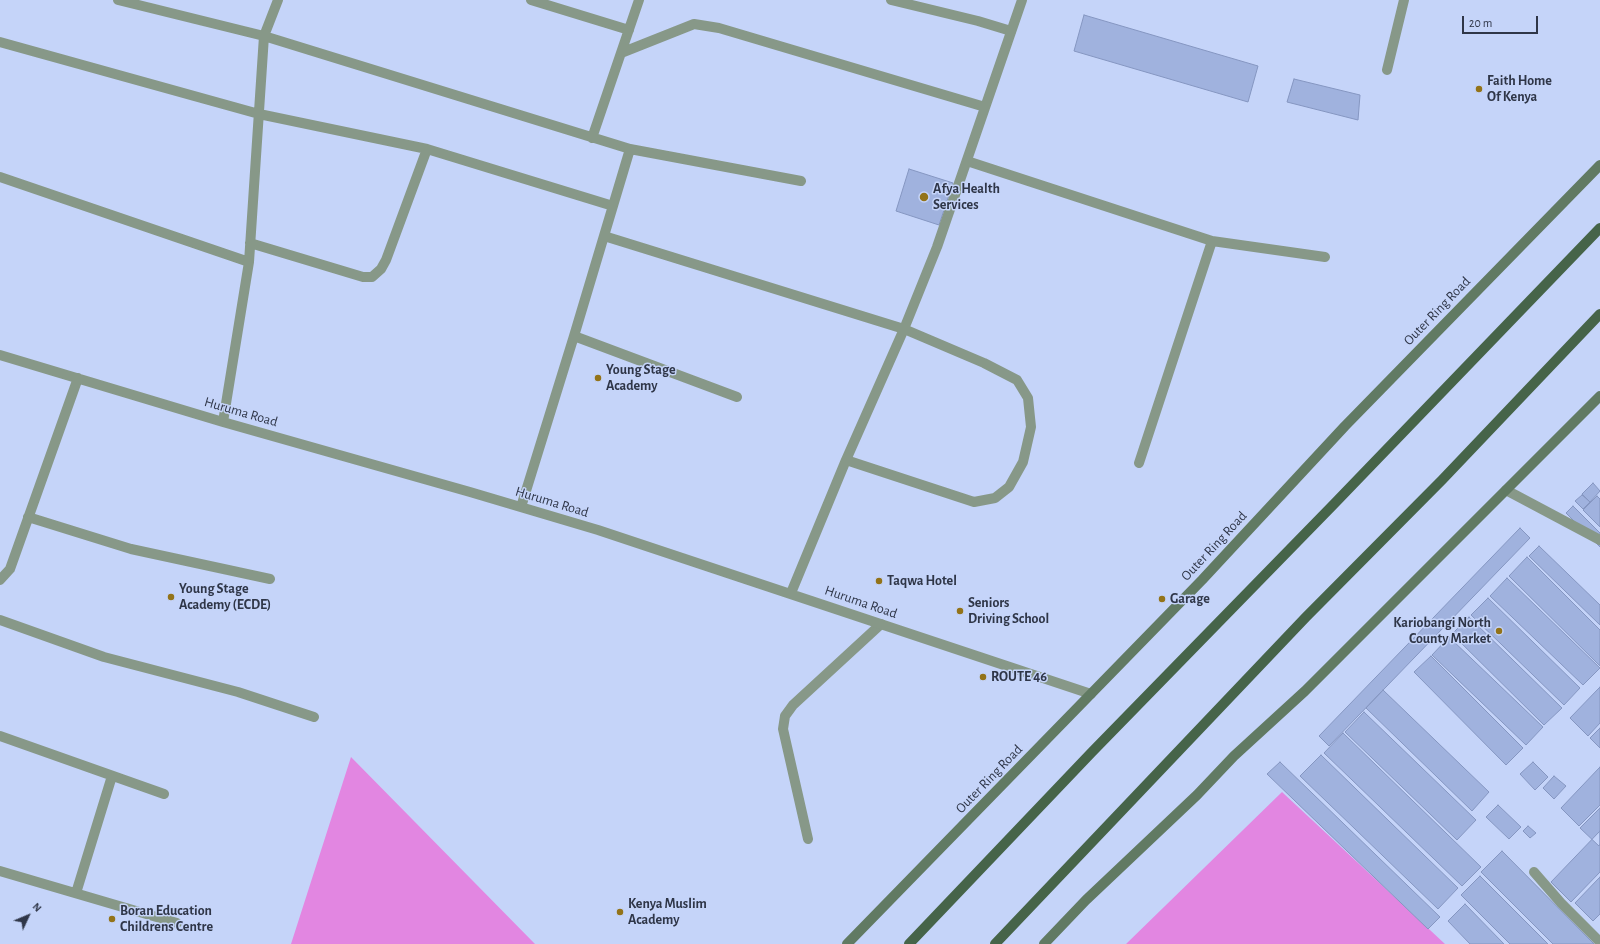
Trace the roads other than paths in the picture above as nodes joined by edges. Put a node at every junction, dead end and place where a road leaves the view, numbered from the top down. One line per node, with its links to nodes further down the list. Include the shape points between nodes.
1 (118, 0): 10 (street)
2 (278, 0): 10 (street)
3 (532, 0): 8 (street)
4 (639, 0): 8 (street)
5 (891, 0): 9 (street)
6 (1022, 0): 9 (street)
7 (1404, 0): 13 (street)
8 (629, 30): 12 (street)
9 (1012, 31): 14 (street)
10 (264, 36): 15 (street); 16 (street)
11 (0, 42): 15 (street)
12 (621, 53): 14 (street, via 694,24 720,28); 16 (street)
13 (1387, 70)
14 (984, 107): 19 (street)
15 (259, 114): 17 (street); 27 (street)
16 (592, 138): 18 (street)
17 (427, 149): 23 (street); 27 (street, via 386,260 381,270 372,277 363,277)
18 (630, 149): 22 (street); 23 (street)
19 (966, 161): 26 (street); 31 (street, via 937,247)
20 (1600, 165): 51 (main road, Outer Ring Road, via 1345,426 1202,580)
21 (0, 177): 29 (street)
22 (802, 182)
23 (613, 206): 25 (street)
24 (1600, 228): 63 (main road)
25 (604, 236): 31 (street); 32 (street)
26 (1212, 241): 28 (street); 39 (street)
27 (250, 243): 29 (street)
28 (1325, 258)
29 (249, 262): 37 (street)
30 (1600, 314): 64 (main road, via 1442,480 1306,617)
31 (904, 329): 38 (street); 38 (street, via 1017,380 1028,398 1031,427 1023,462 1009,487 995,498 974,502)
32 (574, 336): 36 (street); 41 (street)
33 (0, 355): 34 (street, Huruma Road)
34 (78, 378): 37 (street, Huruma Road); 42 (street)
35 (1600, 396): 40 (main road)
36 (737, 397)
37 (223, 422): 41 (street, Huruma Road)
38 (846, 460): 48 (street)
39 (1139, 463)
40 (1506, 490): 43 (street); 65 (main road, via 1306,691 1234,756)
41 (520, 507): 48 (street, Huruma Road)
42 (28, 517): 45 (street); 46 (street, via 132,549)
43 (1600, 540)
44 (0, 566): 45 (street)
45 (10, 569): 47 (street)
46 (270, 579)
47 (0, 580)
48 (790, 593): 50 (street, Huruma Road)
49 (0, 620): 52 (street, via 104,657 238,692)
50 (881, 624): 51 (street, Huruma Road); 56 (street, via 792,705 785,716 783,729)
51 (1091, 694): 62 (main road, Outer Ring Road)
52 (314, 717)
53 (0, 736): 54 (street)
54 (112, 776): 55 (street); 59 (street)
55 (164, 794)
56 (808, 839)
57 (0, 871): 59 (street)
58 (1534, 872): 61 (street)
59 (76, 894): 60 (street)
60 (177, 923)
61 (1600, 942)
62 (847, 944)
63 (909, 944)
64 (995, 944)
65 (1044, 944)

